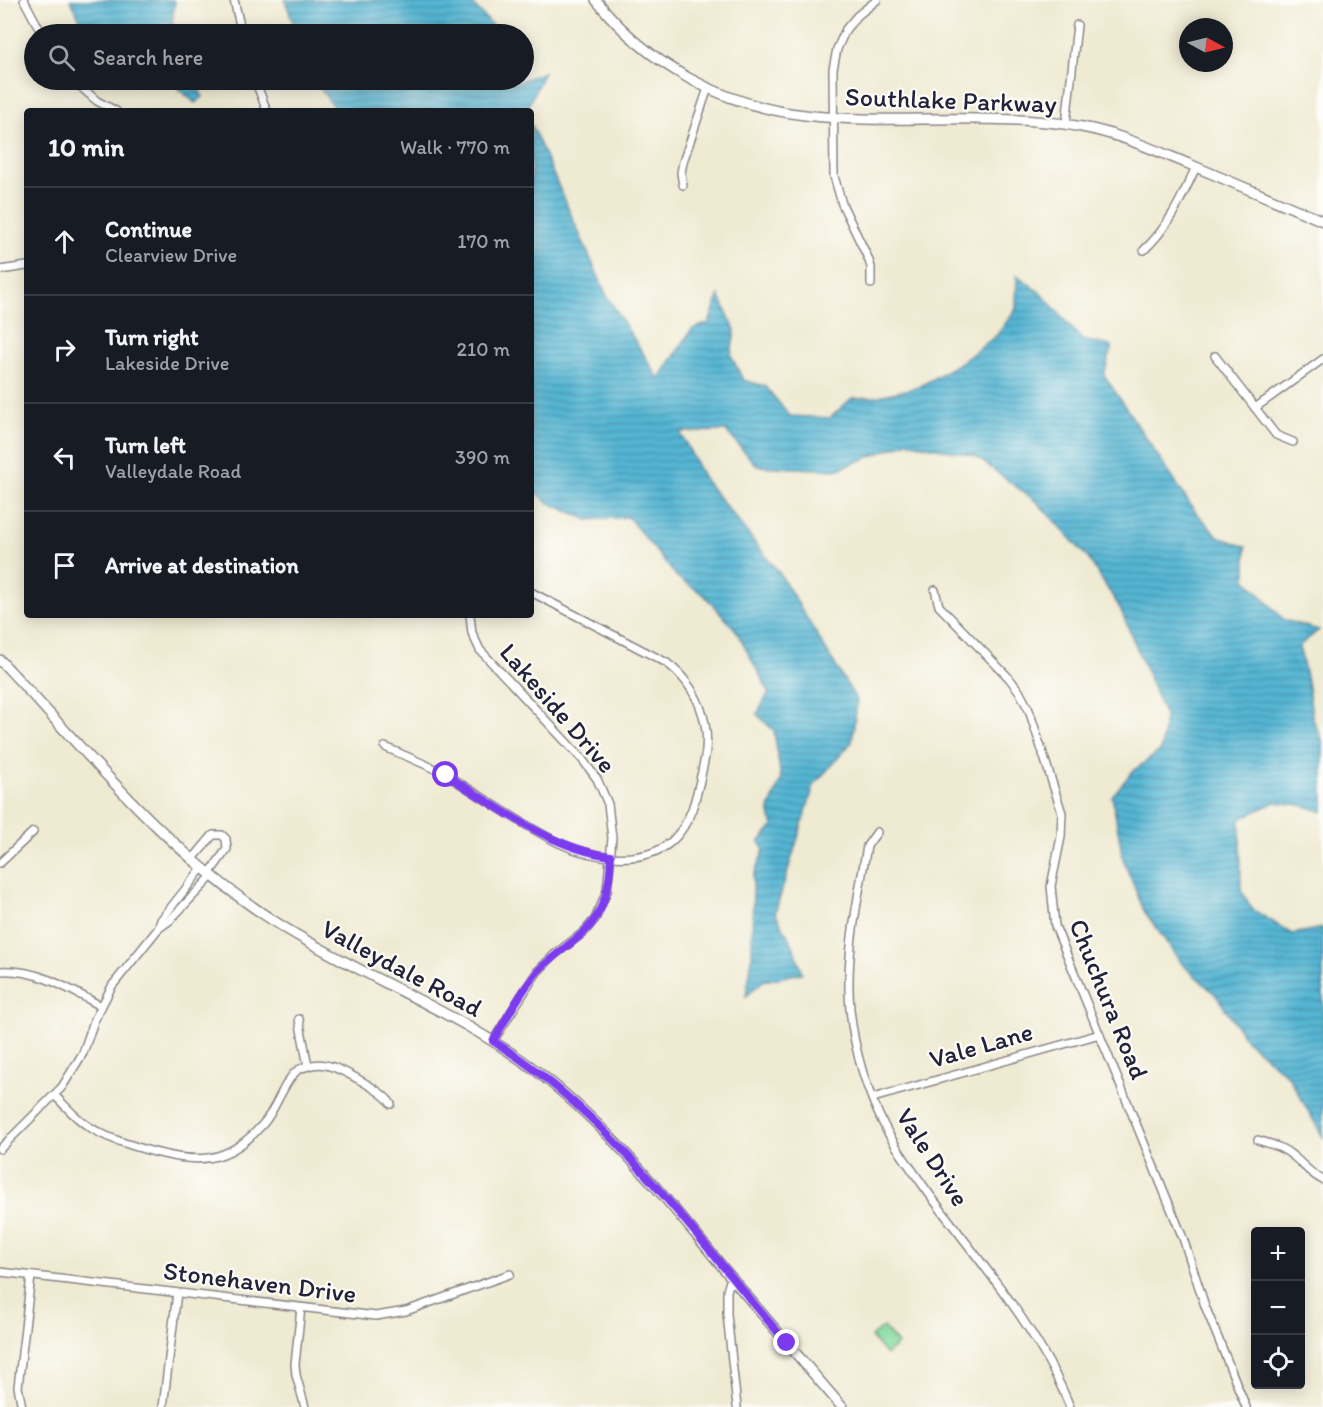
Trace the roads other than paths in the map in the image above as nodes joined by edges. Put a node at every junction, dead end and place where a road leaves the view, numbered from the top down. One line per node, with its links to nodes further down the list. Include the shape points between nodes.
1 (24, 0): 5 (street)
2 (234, 0): 6 (street)
3 (596, 0): 8 (main road, Southlake Parkway, via 654,56)
4 (878, 0): 13 (street, via 851,23 839,44 834,58)
5 (37, 24)
6 (240, 24)
7 (1077, 25): 14 (street)
8 (708, 88): 13 (main road, Southlake Parkway, via 758,107); 16 (street, via 683,162)
9 (84, 90): 11 (street)
10 (259, 90): 12 (street)
11 (110, 108)
12 (266, 108)
13 (833, 117): 14 (main road, Southlake Parkway); 21 (street, via 835,184 868,258)
14 (1065, 124): 15 (main road, Southlake Parkway, via 1118,136)
15 (1196, 167): 17 (main road, Southlake Parkway); 18 (street, via 1176,210)
16 (683, 185)
17 (1323, 221)
18 (1144, 250)
19 (24, 266): 20 (street)
20 (0, 270)
21 (871, 284)
22 (1215, 356): 24 (street)
23 (1323, 359): 24 (street)
24 (1255, 408): 25 (street, via 1276,435)
25 (1293, 442)
26 (935, 590): 41 (street, Chuchura Road, via 939,606 1009,678 1029,710 1062,813 1050,886 1055,926)
27 (534, 593): 33 (street, via 667,663 686,680 703,712 705,760 682,829 656,852)
28 (470, 618): 33 (street, Lakeside Drive, via 476,644 487,659 597,779 608,804)
29 (0, 660): 34 (main road, Valleydale Road)
30 (384, 747): 33 (street, via 446,775 560,843)
31 (33, 832): 35 (street)
32 (877, 832): 45 (street, Vale Drive, via 867,846 849,994 854,1036)
33 (611, 856): 42 (street, Lakeside Drive, via 607,891 595,919 537,972)
34 (192, 860): 36 (main road, Valleydale Road); 36 (street, via 213,836 222,835 227,849)
35 (0, 863)
36 (208, 873): 37 (street); 37 (street, via 161,920); 42 (main road, Valleydale Road, via 313,945)
37 (158, 929): 39 (street, via 112,986)
38 (0, 971): 39 (street, via 37,975)
39 (101, 1006): 44 (street, via 82,1053)
40 (298, 1019): 43 (street)
41 (1100, 1034): 45 (street, Vale Lane); 62 (street, Chuchura Road)
42 (493, 1041): 53 (main road, Valleydale Road, via 543,1076 599,1125)
43 (308, 1066): 44 (street, via 296,1072 265,1122 246,1141 230,1151 201,1159 174,1157 109,1137 82,1122); 46 (street, via 330,1066 382,1094)
44 (54, 1095): 48 (street)
45 (873, 1098): 61 (street, Vale Drive, via 887,1132 912,1169 1036,1338)
46 (391, 1104)
47 (1258, 1140): 49 (street, via 1285,1150)
48 (0, 1149)
49 (1323, 1180)
50 (0, 1272): 52 (street, Stonehaven Drive)
51 (510, 1274): 55 (street, Stonehaven Drive, via 390,1315)
52 (31, 1276): 54 (street, Stonehaven Drive); 56 (street, via 18,1387)
53 (731, 1277): 59 (street, via 726,1302); 60 (main road, Valleydale Road)
54 (177, 1293): 55 (street, Stonehaven Drive); 57 (street)
55 (301, 1308): 58 (street, via 295,1364)
56 (22, 1407)
57 (163, 1407)
58 (305, 1407)
59 (737, 1407)
60 (842, 1407)
61 (1070, 1407)
62 (1246, 1407)

